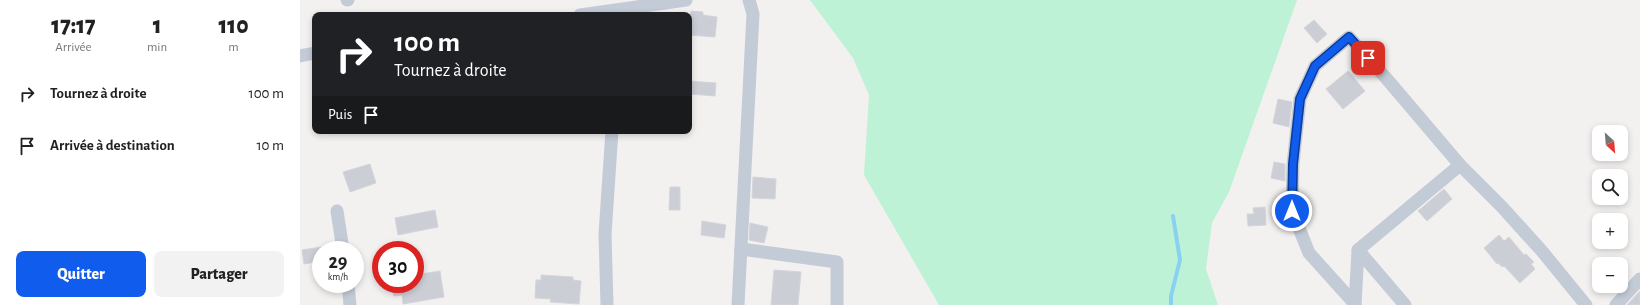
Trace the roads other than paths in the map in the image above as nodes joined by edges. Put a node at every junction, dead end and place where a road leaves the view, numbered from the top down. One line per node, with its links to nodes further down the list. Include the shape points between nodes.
1 (686, 0): 3 (street)
2 (749, 0): 11 (street, via 753,14)
3 (634, 7): 4 (street)
4 (600, 12)
5 (312, 54): 6 (street)
6 (300, 56)
7 (612, 134): 17 (street, via 604,234)
8 (1460, 165): 12 (street); 15 (street, via 1349,37 1315,66 1300,99 1293,164 1292,211 1309,253); 21 (street, via 1502,207)
9 (337, 211): 10 (street)
10 (342, 241)
11 (741, 249): 18 (street); 19 (street, via 837,262)
12 (1358, 250): 15 (street); 20 (street)
13 (1640, 279): 22 (street)
14 (349, 293): 16 (street)
15 (1355, 304)
16 (350, 305)
17 (607, 305)
18 (738, 305)
19 (837, 305)
20 (1405, 305)
21 (1586, 305)
22 (1616, 305)

